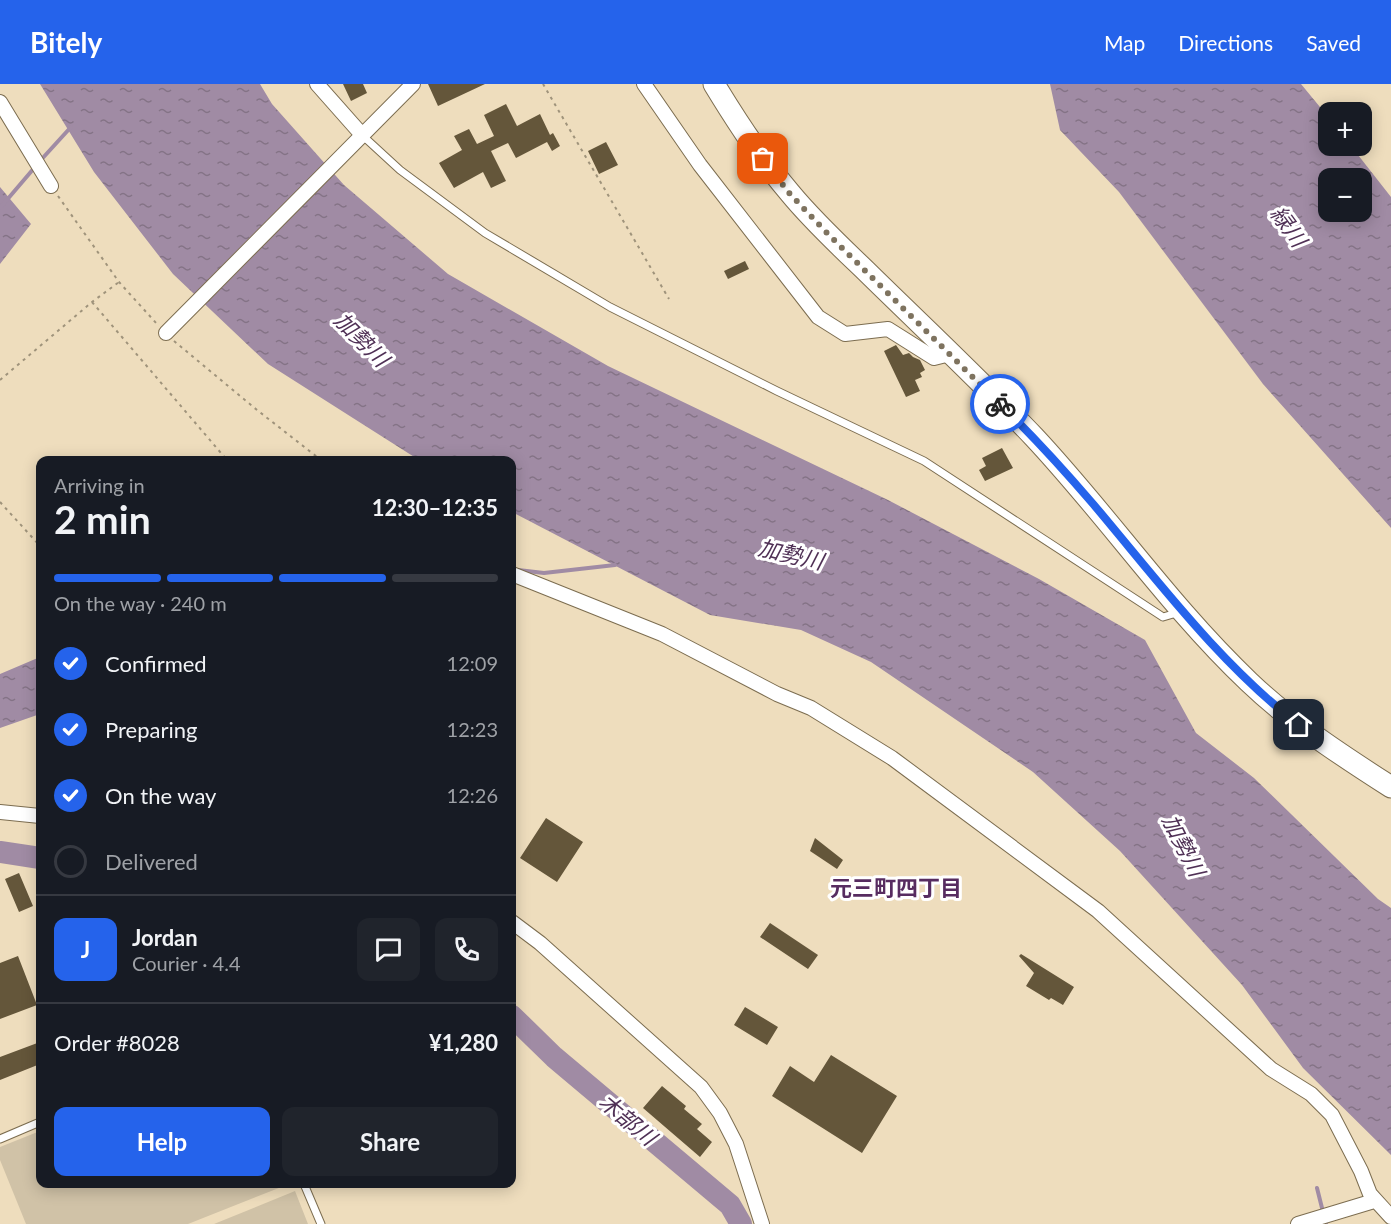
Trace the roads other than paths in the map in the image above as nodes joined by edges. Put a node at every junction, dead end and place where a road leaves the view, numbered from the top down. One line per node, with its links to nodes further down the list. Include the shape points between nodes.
1 (317, 84): 6 (street)
2 (413, 84): 6 (street)
3 (644, 84): 9 (street, via 700,165 818,317 845,334 888,329 934,358)
4 (714, 84): 9 (main road, via 740,127 790,194)
5 (0, 102): 7 (street)
6 (363, 136): 8 (street); 11 (lane, via 400,171 485,233 609,307 924,461 1163,618)
7 (51, 186)
8 (166, 333)
9 (950, 354): 11 (main road, via 1034,437)
10 (516, 576): 19 (street, via 662,634 812,708 892,758 1098,911 1271,1069 1311,1094 1332,1115)
11 (1183, 612): 12 (main road, via 1281,710)
12 (1391, 788)
13 (0, 812): 14 (street)
14 (36, 816)
15 (516, 925): 22 (street, via 701,1087 736,1144)
16 (36, 1124): 17 (lane)
17 (0, 1138)
18 (306, 1188): 21 (lane)
19 (1374, 1201): 20 (street); 23 (street)
20 (1391, 1217)
21 (321, 1224)
22 (762, 1224)
23 (1298, 1224)

